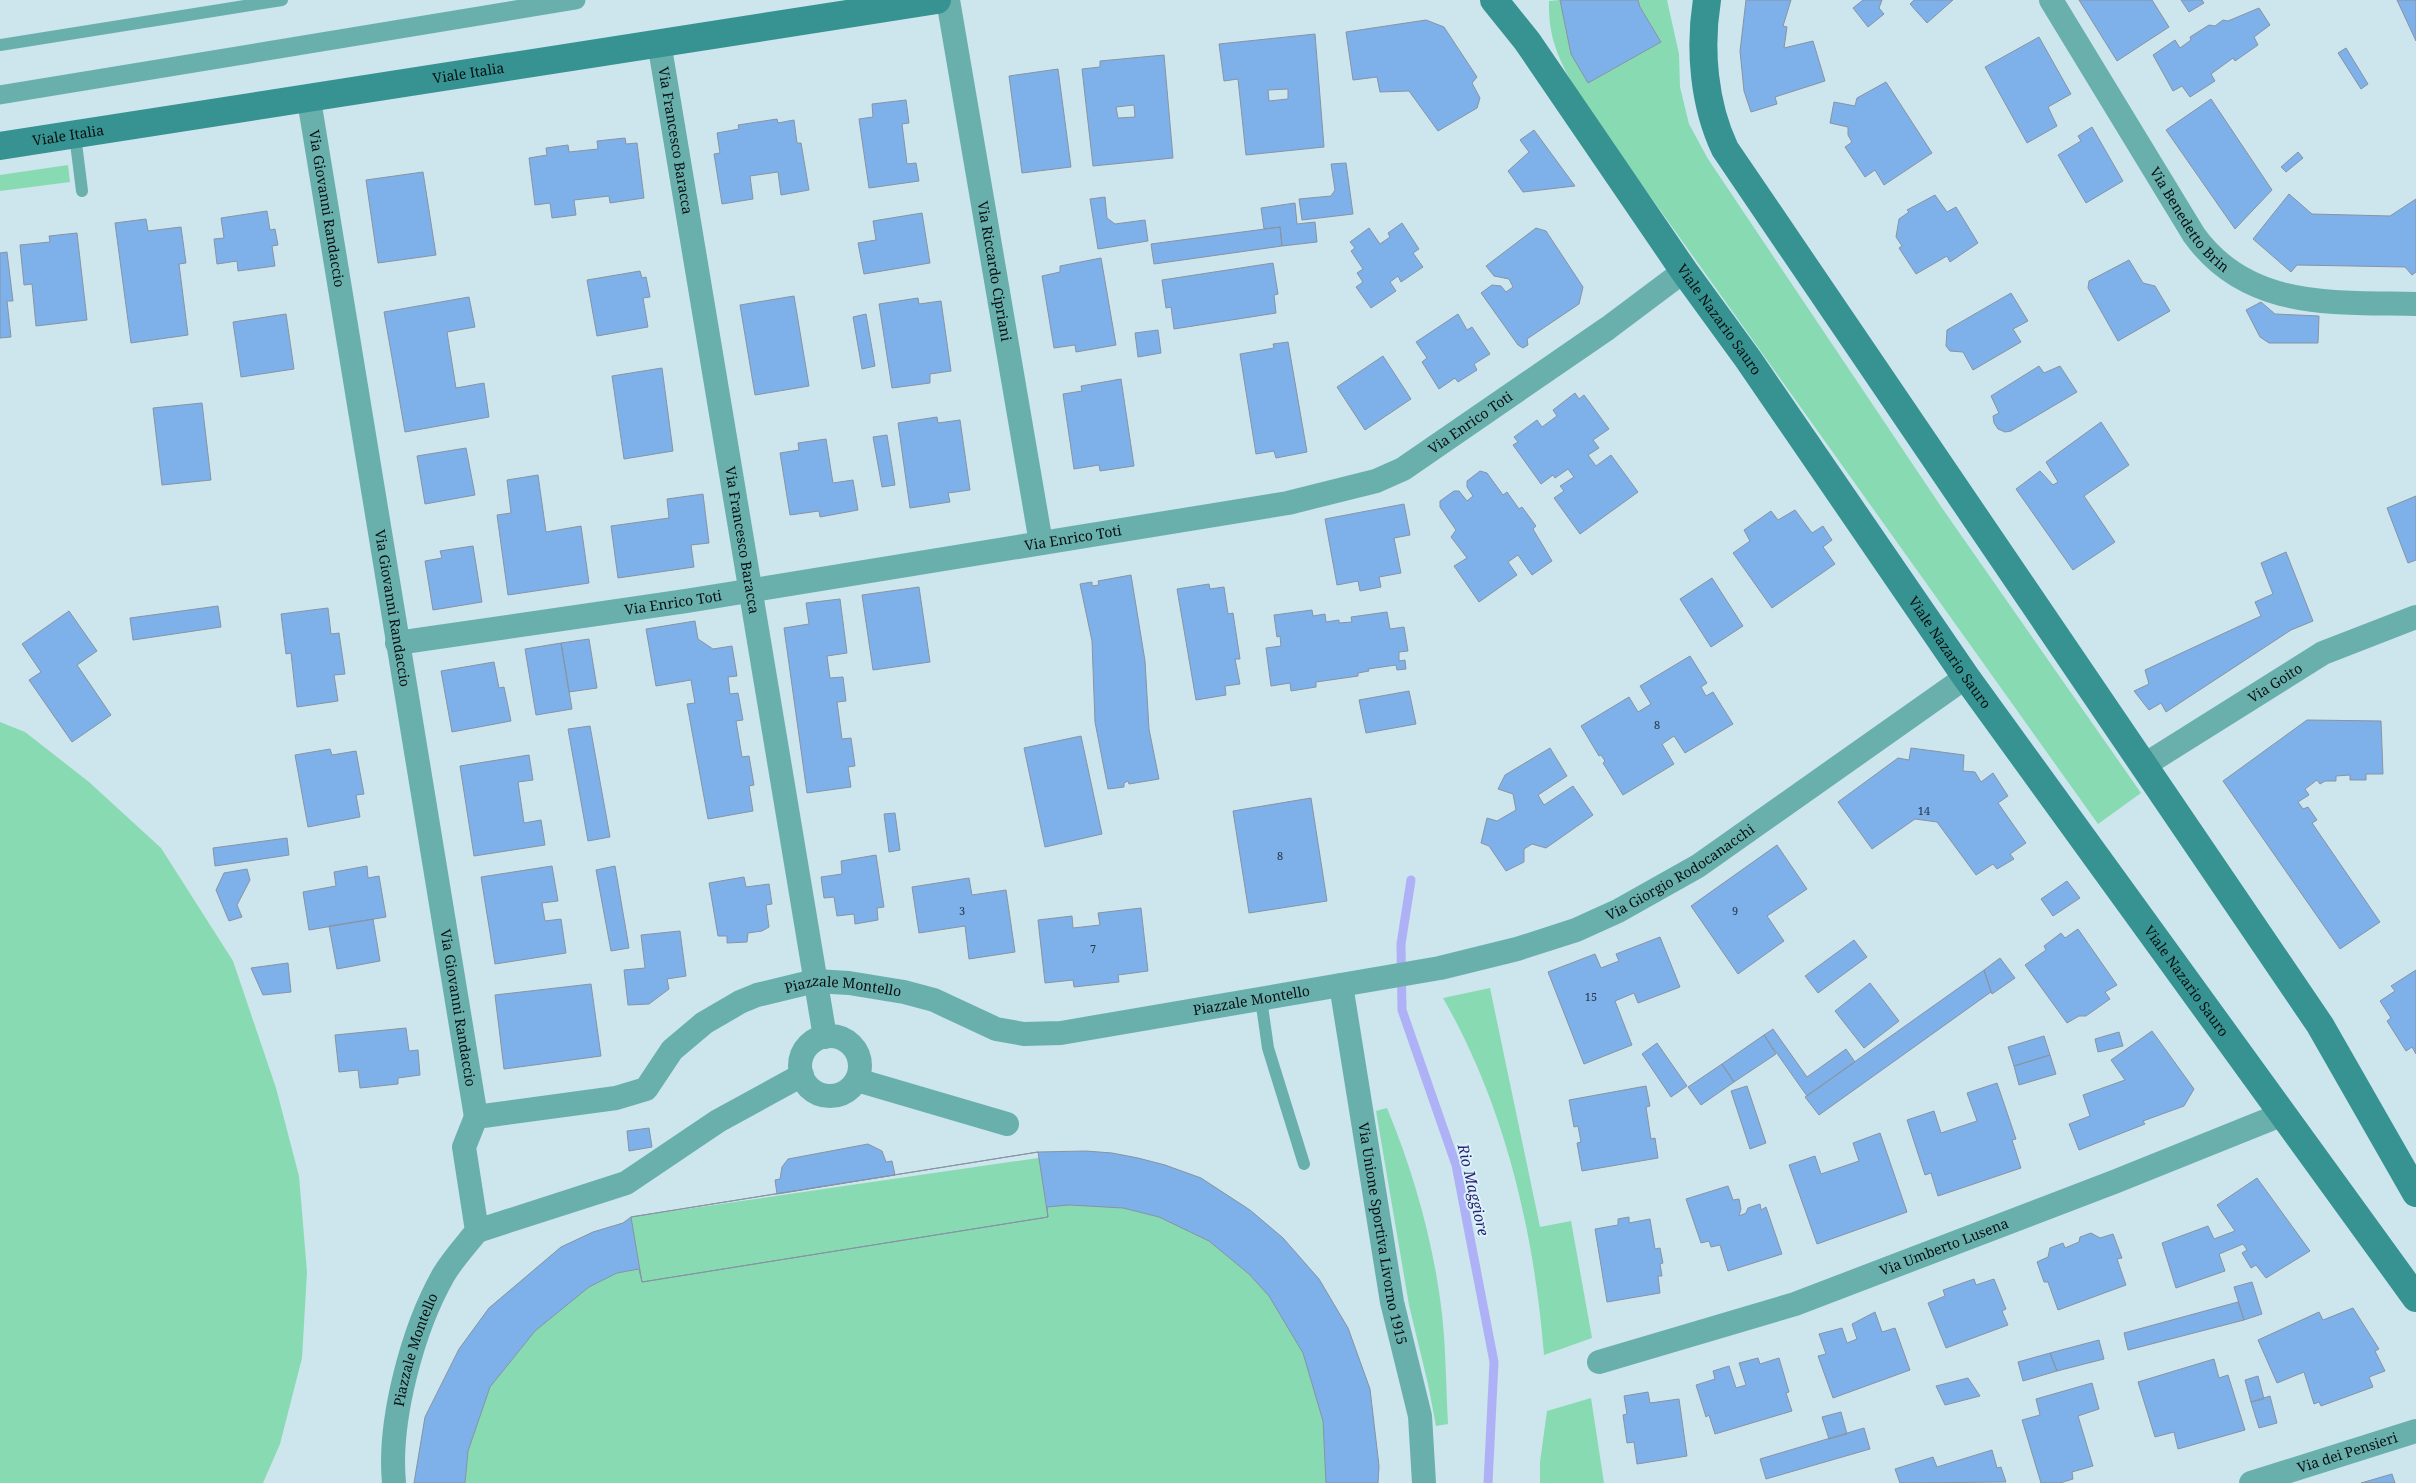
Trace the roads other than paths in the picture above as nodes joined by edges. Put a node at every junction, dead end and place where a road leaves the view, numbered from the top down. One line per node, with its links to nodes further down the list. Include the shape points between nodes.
1 (282, 0): 8 (lane)
2 (576, 0): 11 (street)
3 (937, 0): 9 (main road, Viale Italia)
4 (948, 0): 18 (street, Via Riccardo Cipriani)
5 (1494, 0): 16 (main road, Viale Nazario Sauro, via 1527,41)
6 (1707, 0): 23 (main road, via 1704,55 1709,105 1725,149)
7 (2051, 0): 17 (street, Via Benedetto Brin, via 2194,235 2222,266 2260,288 2289,297 2318,302)
8 (220, 5): 10 (lane)
9 (659, 42): 12 (main road, Viale Italia); 19 (street, Via Francesco Baracca)
10 (0, 45)
11 (0, 95)
12 (308, 100): 13 (main road, Viale Italia); 21 (street, Via Giovanni Randaccio)
13 (75, 134): 14 (main road, Viale Italia); 15 (lane)
14 (0, 146)
15 (82, 191)
16 (1684, 271): 18 (street, Via Enrico Toti, via 1608,328 1403,469 1376,481 1288,503); 22 (main road, Viale Nazario Sauro)
17 (2416, 304)
18 (1041, 543): 19 (street, Via Enrico Toti)
19 (750, 590): 21 (street, Via Enrico Toti); 24 (street, Via Francesco Baracca)
20 (2416, 617): 23 (street, Via Goito, via 2323,653)
21 (397, 643): 31 (street, Via Giovanni Randaccio)
22 (1966, 678): 25 (street, Via Giorgio Rodocanacchi, via 1698,866 1654,892 1576,930 1518,949 1440,968); 30 (main road, Viale Nazario Sauro)
23 (2142, 766): 34 (main road, via 2320,1025)
24 (815, 981): 26 (street, Piazzale Montello, via 904,992 934,1000 996,1030 1024,1034 1061,1033); 27 (street, Via Francesco Baracca); 31 (street, Piazzale Montello, via 757,995 704,1023 672,1050 646,1089 616,1098)
25 (1356, 982): 26 (street, Piazzale Montello); 40 (street, Via Unione Sportiva Livorno 1915, via 1392,1302 1420,1416)
26 (1261, 1000): 33 (lane, via 1268,1048)
27 (825, 1037): 28 (street, via 807,1048 800,1066); 29 (street, via 842,1039 857,1052 860,1071)
28 (802, 1075): 29 (street, via 806,1084 823,1095 842,1094); 35 (street, via 718,1121 626,1183)
29 (857, 1080): 32 (street)
30 (2283, 1114): 36 (main road, Viale Nazario Sauro); 37 (street, Via Umberto Lusena, via 1795,1304)
31 (476, 1116): 35 (street, via 464,1147)
32 (1007, 1124)
33 (1304, 1164)
34 (2416, 1193)
35 (477, 1231): 39 (street, Piazzale Montello, via 445,1272 424,1315 401,1399 395,1439)
36 (2416, 1298)
37 (1599, 1362)
38 (2416, 1431): 41 (street, Via dei Pensieri)
39 (394, 1483)
40 (1424, 1483)
41 (2251, 1483)

